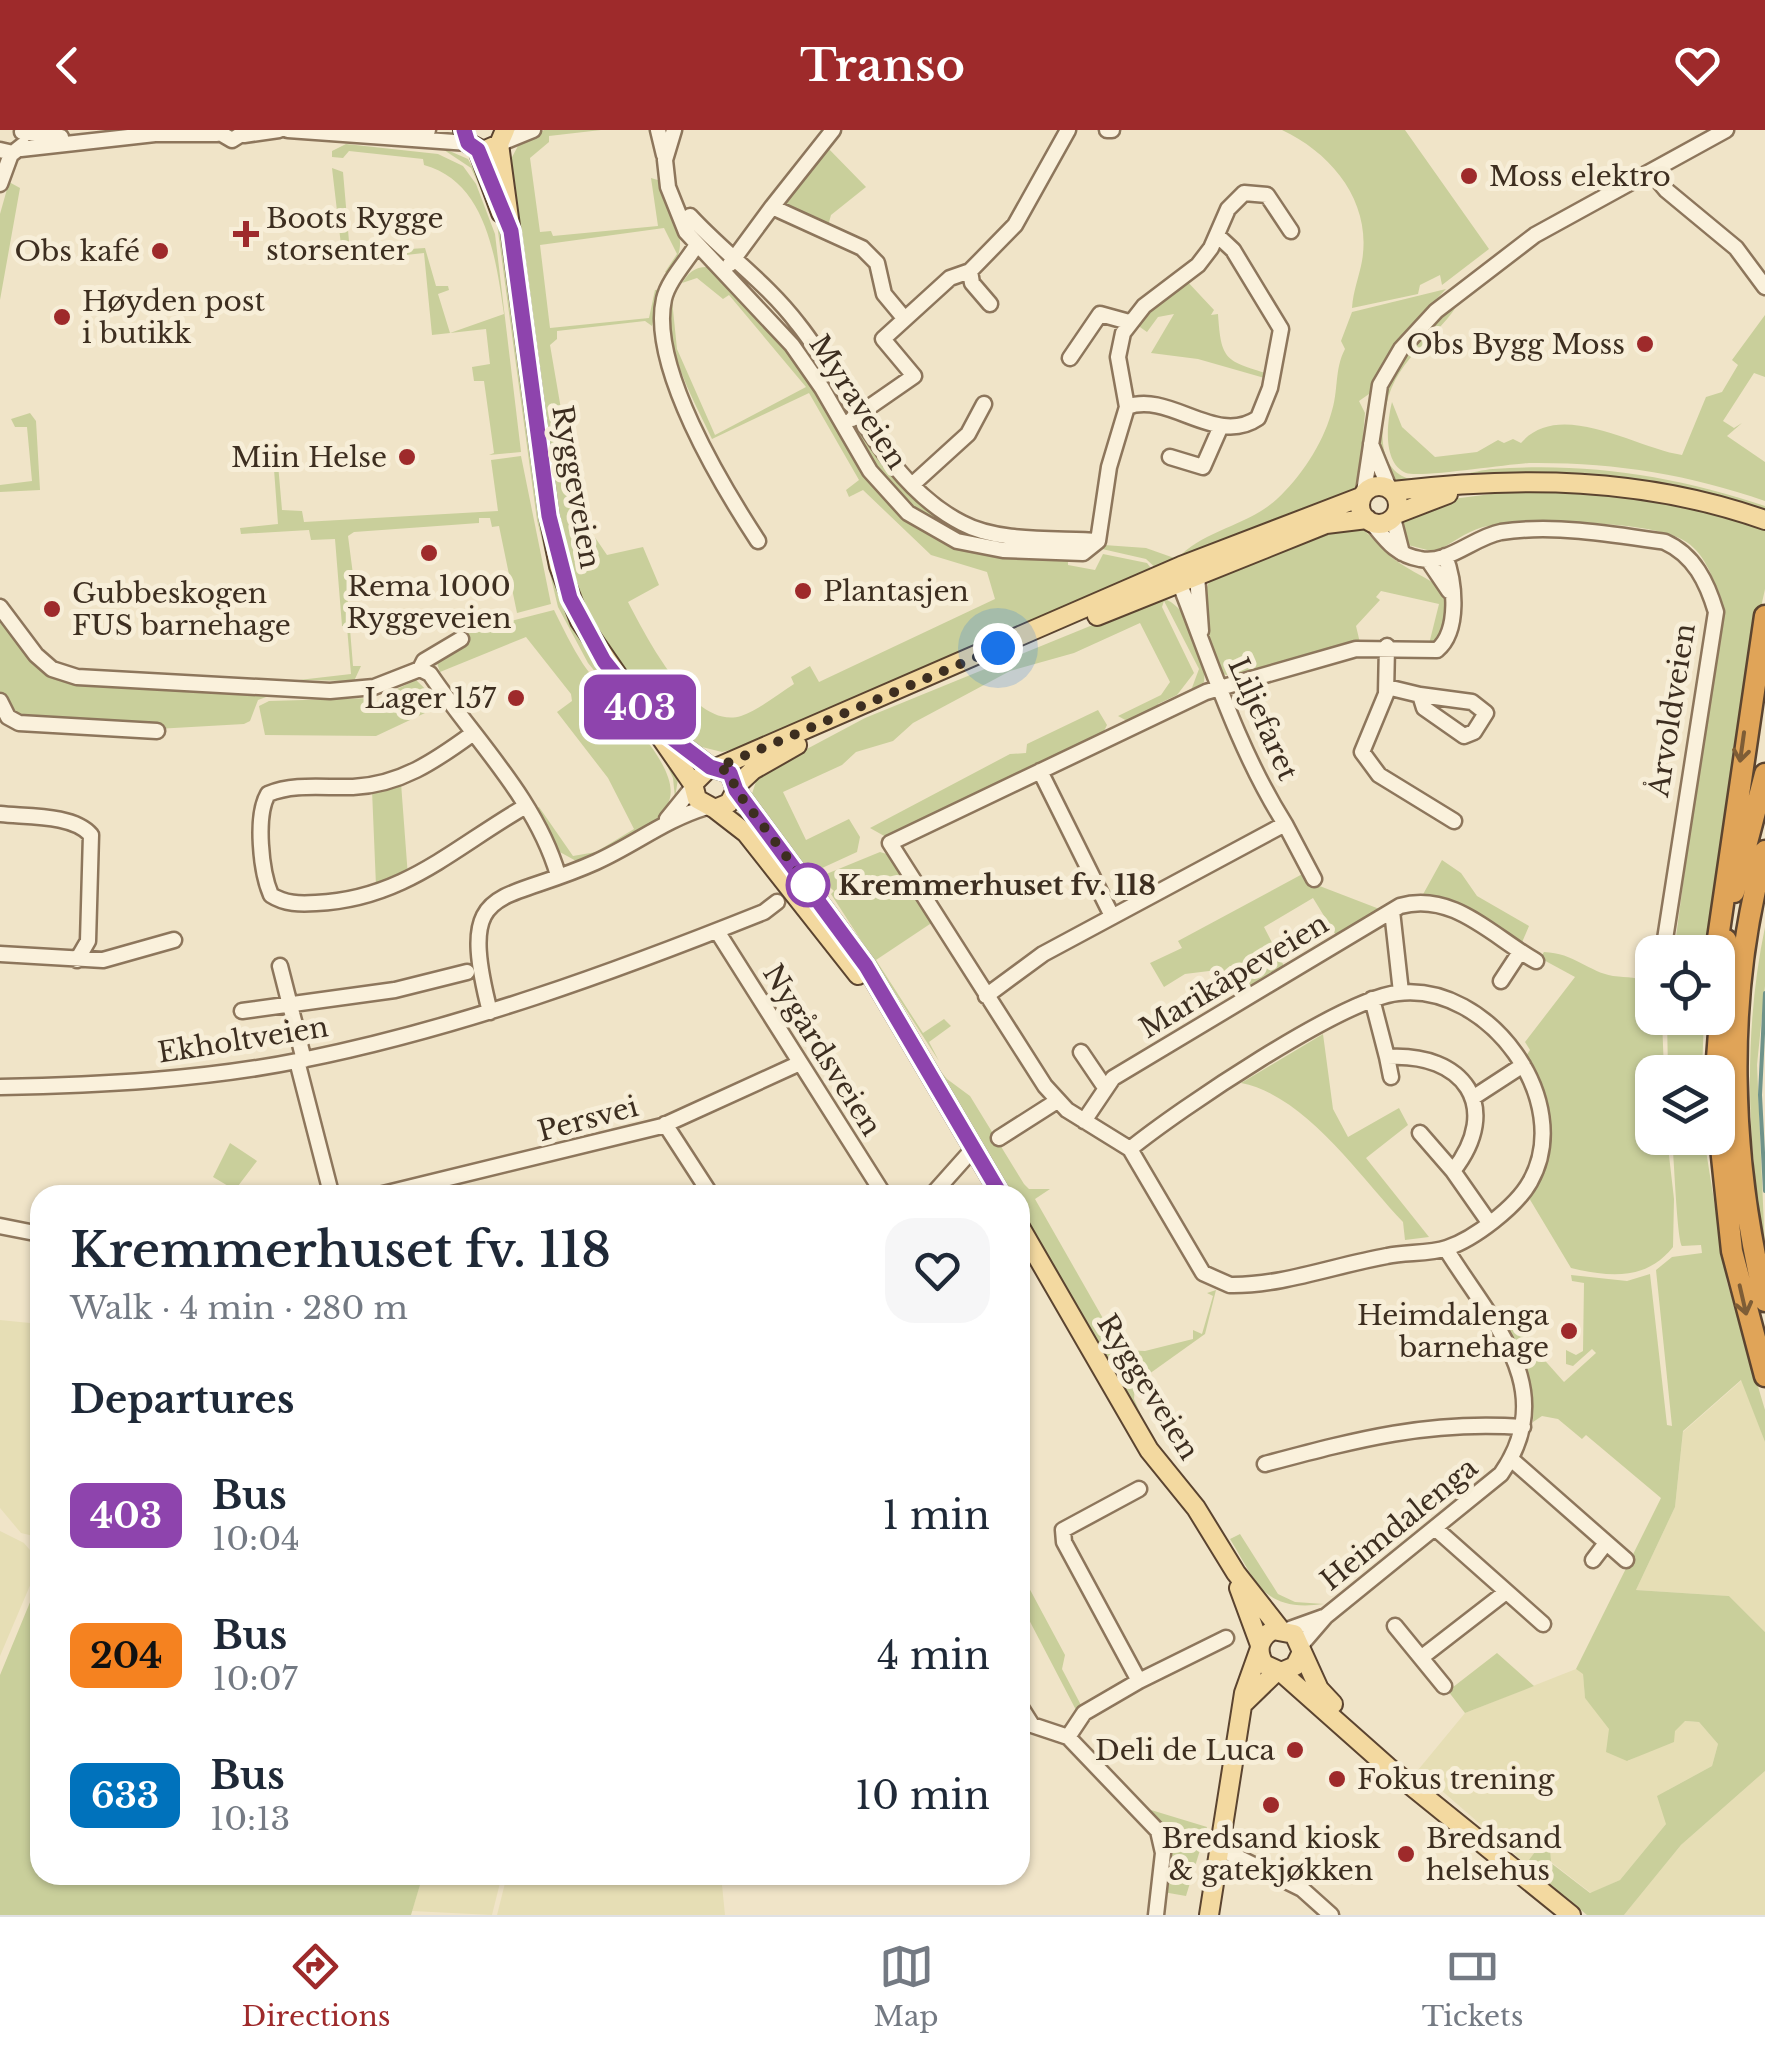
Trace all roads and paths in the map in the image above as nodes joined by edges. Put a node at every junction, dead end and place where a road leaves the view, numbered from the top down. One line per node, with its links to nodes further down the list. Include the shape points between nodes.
1 (279, 130): 14 (street)
2 (288, 130): 17 (street)
3 (392, 130): 4 (street)
4 (428, 130)
5 (532, 130): 15 (street)
6 (658, 130): 19 (street)
7 (674, 130): 19 (street, Myraveien)
8 (833, 130): 22 (street)
9 (1068, 130): 29 (street, via 1015,226)
10 (1726, 130): 20 (street)
11 (21, 131): 16 (street); 18 (street)
12 (159, 132): 13 (street); 16 (street)
13 (216, 132): 14 (street, via 232,140)
14 (246, 133)
15 (502, 137): 17 (main road); 24 (main road, Ryggeveien)
16 (90, 141): 18 (street)
17 (470, 141): 24 (main road, Ryggeveien)
18 (10, 151): 21 (street)
19 (665, 160): 27 (street, Myraveien, via 677,216)
20 (1650, 172): 31 (street, via 1736,248); 41 (street, via 1535,235 1436,312 1386,372)
21 (0, 184)
22 (772, 207): 28 (street); 33 (street, via 862,248)
23 (690, 216): 28 (street, Myraveien)
24 (511, 231): 66 (main road, Ryggeveien, via 559,566 604,661)
25 (1291, 231): 26 (street, via 1267,194 1256,190 1234,200)
26 (1218, 236): 34 (street, via 1198,265); 40 (street, via 1282,329 1258,418 1246,426)
27 (696, 246): 30 (street, Myraveien); 50 (street, via 665,294 666,347 715,469)
28 (735, 258): 30 (street); 38 (street, Myraveien, via 799,324)
29 (970, 270): 32 (street); 33 (street)
30 (722, 272): 39 (street, Myraveien, via 792,345)
31 (1765, 287)
32 (990, 304)
33 (904, 318): 38 (street, via 883,339 914,376)
34 (1130, 322): 35 (street, via 1100,314); 37 (street, via 1118,357)
35 (1070, 358)
36 (984, 404): 43 (street, Myraveien, via 968,434)
37 (1126, 407): 40 (street, via 1160,406); 51 (street, via 1108,467)
38 (859, 414): 39 (street); 43 (street, Myraveien)
39 (843, 423): 51 (street, Myraveien, via 884,490 938,532 1031,553 1082,553)
40 (1221, 426): 42 (street, via 1203,467)
41 (1371, 444): 45 (street); 46 (street)
42 (1170, 457)
43 (913, 484): 51 (street, Myraveien, via 974,528)
44 (1477, 486): 45 (main road); 47 (main road); 48 (main road, via 1558,480 1639,487)
45 (1391, 490): 46 (main road, via 1375,486); 47 (main road, via 1399,504)
46 (1363, 494): 49 (main road, via 1360,509); 55 (main road)
47 (1394, 516): 49 (main road); 52 (street)
48 (1765, 520)
49 (1369, 521): 52 (street, Årvoldveien); 55 (main road, via 1326,524)
50 (758, 541)
51 (1098, 541)
52 (1402, 553): 54 (street, Årvoldveien)
53 (1445, 556): 54 (street, Årvoldveien); 56 (street); 88 (street, Årvoldveien, via 1487,535 1566,531 1664,542 1696,565 1716,612)
54 (1428, 560): 56 (street)
55 (1186, 574): 63 (street, Liljefaret); 69 (main road); 73 (main road, via 846,721 783,752)
56 (1449, 591): 60 (street, via 1454,620 1447,642 1437,650)
57 (0, 607): 61 (street, via 36,656 77,677 248,690 362,690)
58 (1765, 616): 89 (highway, one-way to 89)
59 (460, 640): 61 (street)
60 (1387, 646): 62 (street); 63 (street)
61 (420, 669): 68 (street)
62 (1387, 687): 64 (street); 78 (street, via 1362,745 1365,759 1392,784)
63 (1218, 688): 70 (street); 79 (street, Liljefaret)
64 (1420, 695)
65 (0, 702): 67 (street, via 19,723)
66 (656, 726): 69 (main road, Ryggeveien); 72 (main road, Ryggeveien)
67 (157, 731)
68 (472, 734): 74 (street); 74 (street, via 428,765 384,784 268,794 263,832 269,899 305,904 380,894)
69 (714, 767): 72 (main road); 73 (main road, via 730,773)
70 (1040, 771): 86 (street); 102 (street, via 890,843)
71 (1765, 774): 90 (highway, via 1738,872)
72 (693, 786): 75 (main road, via 697,800); 77 (street)
73 (736, 788): 75 (main road, via 729,803); 111 (main road, via 850,942)
74 (526, 806): 81 (street)
75 (711, 808): 77 (street); 111 (main road, via 746,832)
76 (0, 814): 95 (street, via 83,826 91,835 88,941)
77 (667, 819): 81 (street, via 600,860)
78 (1454, 821)
79 (1285, 824): 82 (street, Liljefaret); 86 (street, Liljefaret)
80 (1765, 851): 94 (highway)
81 (558, 875): 106 (street, via 508,892 480,922 476,956)
82 (1314, 879)
83 (776, 902): 87 (street, Ekholtveien)
84 (1765, 909): 98 (highway)
85 (1392, 911): 92 (street, Marikåpeveien, via 1417,902 1450,907); 101 (street); 115 (street, Marikåpeveien)
86 (1112, 916): 102 (street, Liljefaret)
87 (717, 931): 106 (street, Ekholtveien); 112 (street, Nygårdsveien)
88 (1666, 935)
89 (1718, 935)
90 (1732, 935)
91 (174, 940): 95 (street, via 103,960)
92 (1520, 952): 96 (street, Marikåpeveien); 100 (street)
93 (0, 954): 95 (street)
94 (1735, 954)
95 (77, 960)
96 (1536, 961)
97 (280, 966): 104 (street)
98 (1735, 966)
99 (467, 972): 104 (street)
100 (1501, 982)
101 (1401, 992): 103 (street); 113 (street, via 1471,1011)
102 (986, 996): 118 (street)
103 (1372, 999): 109 (street); 124 (street, via 1184,1108)
104 (290, 1006): 105 (street); 110 (street)
105 (242, 1011)
106 (490, 1012): 110 (street, Ekholtveien)
107 (1735, 1035): 138 (highway, via 1742,1168)
108 (1081, 1052): 115 (street)
109 (1388, 1057): 114 (street); 117 (street, via 1433,1060)
110 (301, 1060): 116 (street, Ekholtveien, via 126,1082); 127 (street)
111 (920, 1060): 123 (main road)
112 (800, 1063): 120 (street, Persvei); 130 (street, Nygårdsveien)
113 (1523, 1065): 117 (street); 133 (street, via 1540,1115 1537,1164 1522,1193)
114 (1391, 1077)
115 (1104, 1086): 119 (street, Marikåpeveien)
116 (0, 1087)
117 (1474, 1096): 126 (street, via 1476,1134)
118 (1057, 1101): 119 (street); 122 (street)
119 (1084, 1120): 124 (street)
120 (665, 1124): 128 (street, Persvei); 129 (street)
121 (1420, 1132): 126 (street)
122 (999, 1138)
123 (972, 1149): 131 (street); 132 (main road)
124 (1130, 1149): 137 (street, via 1203,1273 1221,1284 1242,1286)
125 (1722, 1155): 139 (highway, one-way to 139, via 1732,1251)
126 (1454, 1171): 133 (street)
127 (329, 1185)
128 (419, 1185)
129 (704, 1185)
130 (878, 1185)
131 (941, 1185)
132 (995, 1185)
133 (1488, 1222): 137 (street)
134 (0, 1226): 135 (street)
135 (30, 1232)
136 (1030, 1245): 148 (main road, Ryggeveien, via 1130,1420)
137 (1446, 1248): 140 (street, Heimdalenga, via 1520,1369 1527,1394)
138 (1765, 1300)
139 (1765, 1376)
140 (1523, 1427): 141 (street, Heimdalenga); 142 (street, via 1410,1428)
141 (1511, 1459): 144 (street, Heimdalenga); 145 (street)
142 (1264, 1464)
143 (1139, 1489): 159 (street, via 1067,1525 1062,1534)
144 (1436, 1529): 149 (street); 150 (street, Heimdalenga)
145 (1606, 1542): 146 (street); 147 (street)
146 (1593, 1560)
147 (1626, 1560)
148 (1236, 1573): 153 (main road, Ryggeveien); 155 (main road, Ryggeveien)
149 (1506, 1592): 151 (street); 157 (street)
150 (1326, 1616): 153 (street, Heimdalenga); 156 (street, Heimdalenga)
151 (1543, 1624)
152 (1396, 1626): 157 (street)
153 (1284, 1630): 155 (main road, via 1267,1634); 156 (main road)
154 (1226, 1638): 159 (street)
155 (1259, 1648): 158 (main road, via 1264,1664); 161 (main road)
156 (1302, 1649): 158 (main road, via 1295,1666); 164 (main road, via 1319,1688)
157 (1422, 1657): 160 (street)
158 (1279, 1672): 161 (main road); 164 (main road)
159 (1138, 1682): 163 (street, via 1084,1712)
160 (1444, 1686)
161 (1244, 1702): 165 (main road)
162 (1030, 1727): 163 (street)
163 (1068, 1737): 168 (street, via 1158,1831 1163,1853)
164 (1417, 1786): 171 (main road)
165 (1220, 1848): 166 (street); 167 (main road)
166 (1248, 1864): 167 (street); 170 (street, via 1302,1890)
167 (1216, 1867): 169 (main road)
168 (1156, 1915)
169 (1209, 1915)
170 (1331, 1915)
171 (1572, 1915)

